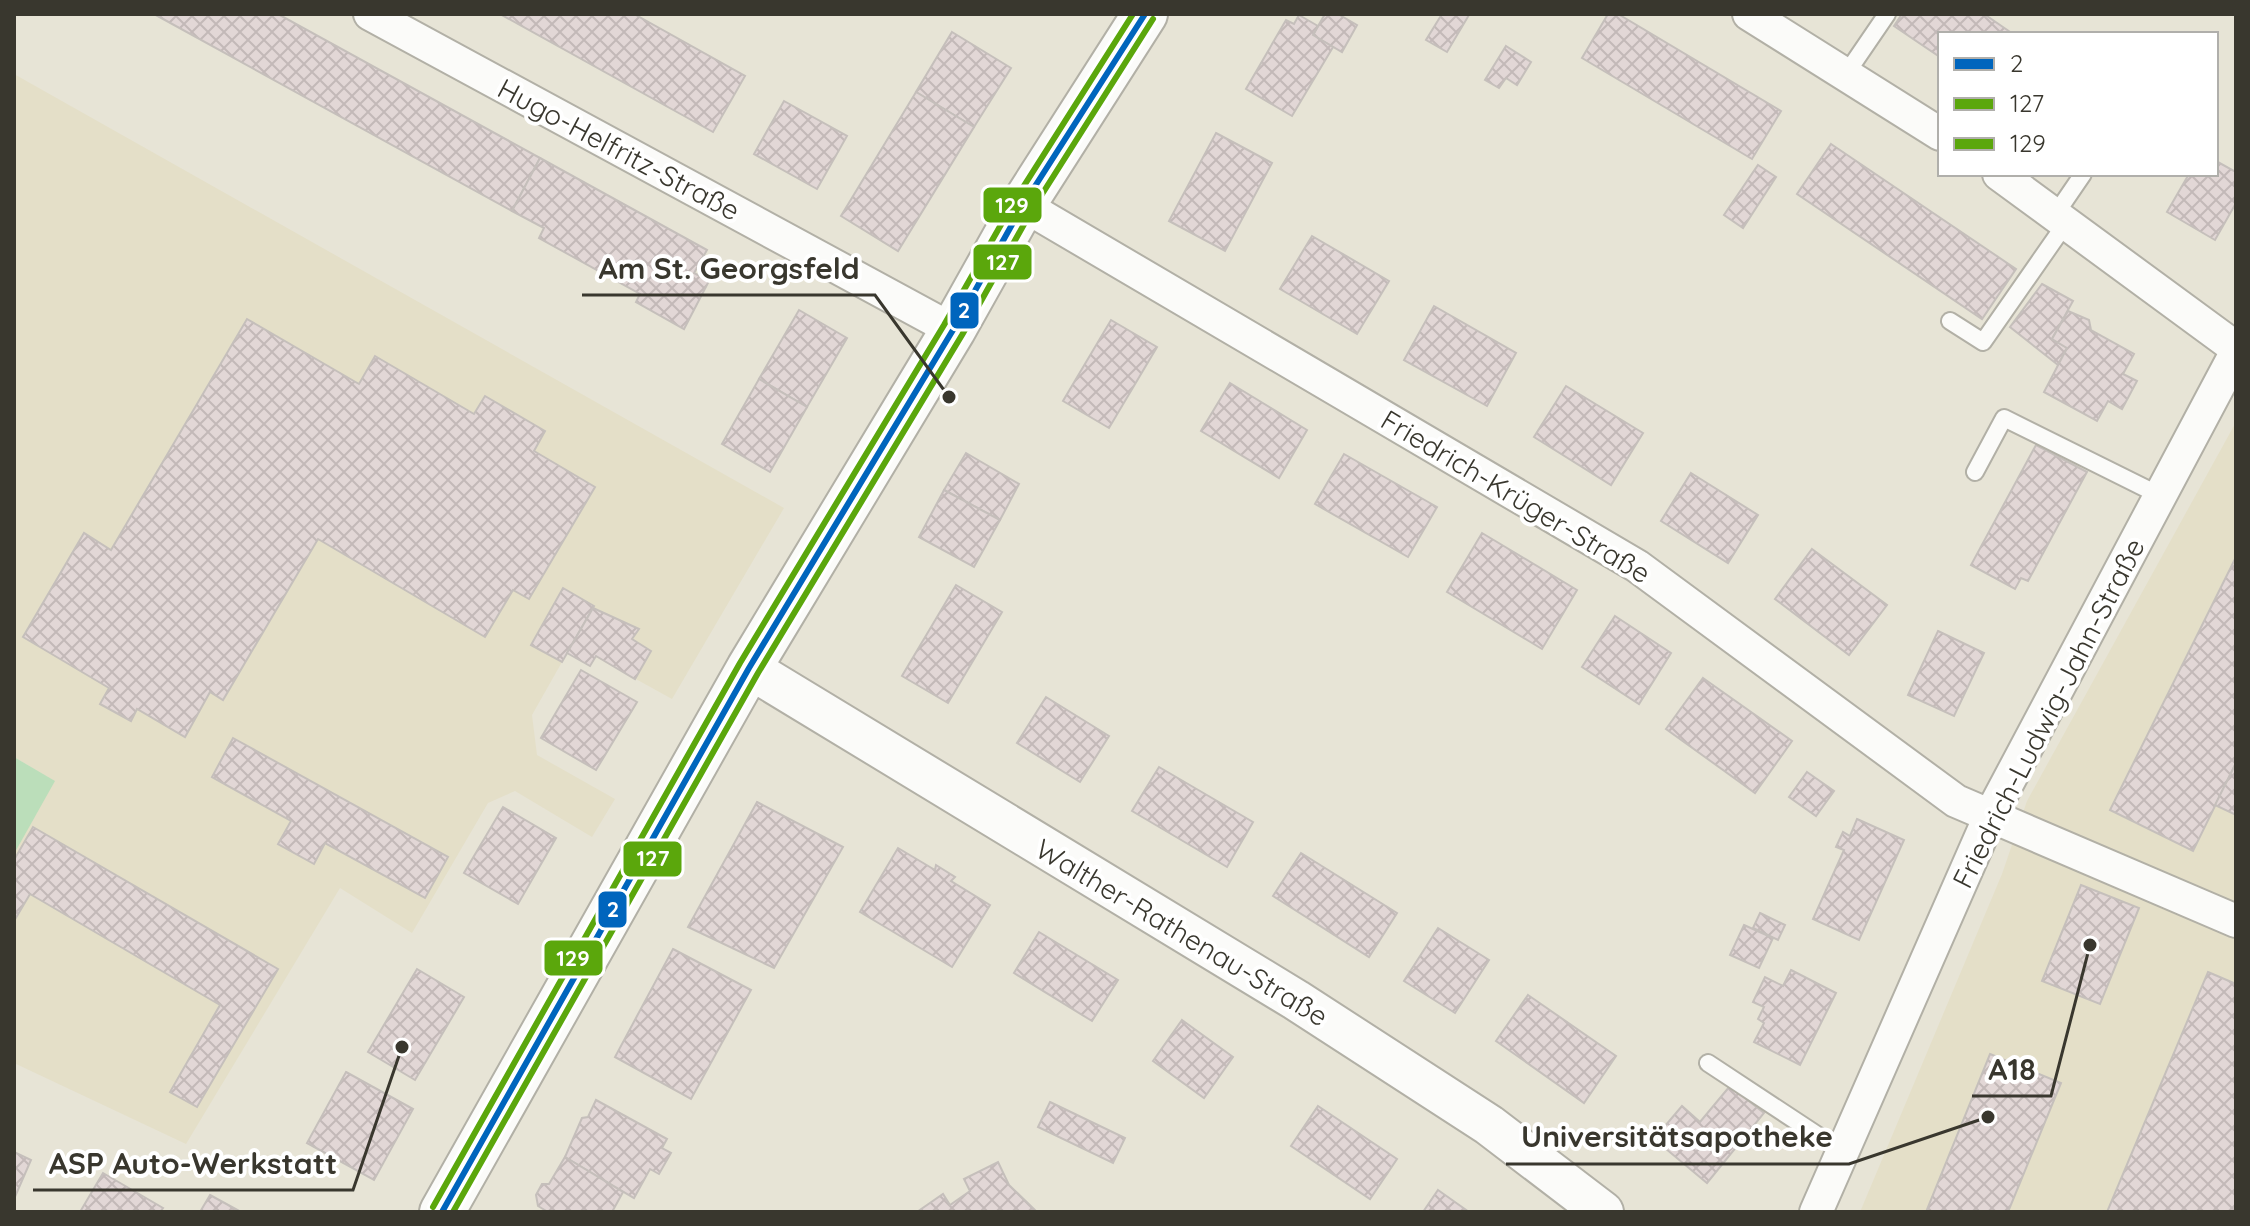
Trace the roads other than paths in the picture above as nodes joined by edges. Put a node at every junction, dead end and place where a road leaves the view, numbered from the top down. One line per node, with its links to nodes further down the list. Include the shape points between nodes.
1 (370, 14): 12 (street, Hugo-Helfritz-Straße)
2 (1145, 14): 9 (main road)
3 (1749, 14): 5 (street)
4 (1887, 14): 5 (lane)
5 (1846, 74): 6 (street)
6 (1938, 133)
7 (2002, 176): 10 (street)
8 (2082, 176): 10 (lane)
9 (1023, 205): 12 (main road); 17 (street, Friedrich-Krüger-Straße, via 1637,566 1956,801)
10 (2060, 219): 11 (lane, via 1983,342); 13 (street)
11 (1950, 321)
12 (953, 330): 16 (main road)
13 (2236, 350): 15 (street, Friedrich-Ludwig-Jahn-Straße)
14 (1975, 472): 15 (lane, via 2004,418)
15 (2159, 495): 17 (street, Friedrich-Ludwig-Jahn-Straße)
16 (749, 668): 21 (main road); 22 (street, Walther-Rathenau-Straße, via 1296,1000 1489,1125)
17 (1991, 814): 18 (street, Friedrich-Krüger-Straße); 20 (street, Friedrich-Ludwig-Jahn-Straße)
18 (2236, 921)
19 (1708, 1063): 20 (lane)
20 (1843, 1152): 23 (street, Friedrich-Ludwig-Jahn-Straße)
21 (442, 1212)
22 (1603, 1212)
23 (1816, 1212)

